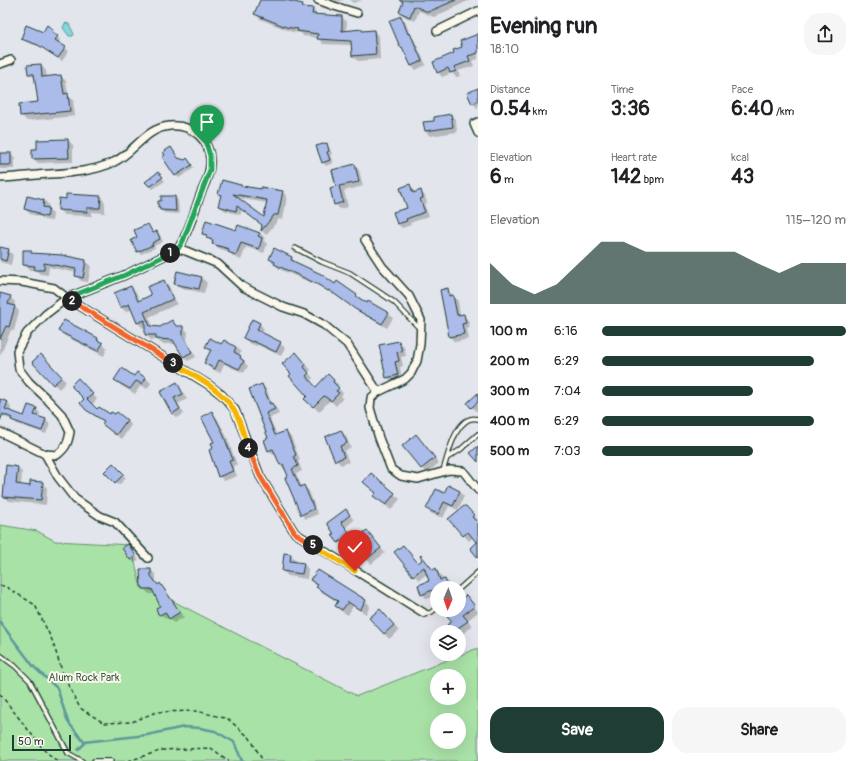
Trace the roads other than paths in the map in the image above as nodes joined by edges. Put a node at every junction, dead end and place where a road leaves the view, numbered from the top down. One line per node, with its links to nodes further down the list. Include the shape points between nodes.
1 (318, 0): 3 (street)
2 (478, 11): 4 (street)
3 (357, 13)
4 (437, 31)
5 (11, 60): 6 (street)
6 (0, 64)
7 (478, 122): 8 (street, via 474,124)
8 (478, 133)
9 (0, 178): 12 (street, via 96,168 120,159 158,128 184,127 202,137 210,156 210,170)
10 (365, 240): 15 (street, via 382,266 409,296 421,320)
11 (295, 248): 15 (lane, via 350,273 394,302)
12 (178, 249): 14 (street, via 125,275); 16 (street, via 218,264 243,287 324,325 347,344)
13 (0, 281): 14 (street, via 54,288)
14 (67, 298): 20 (street, via 27,333 17,351 19,369 62,415 70,432 64,450 57,455); 27 (street, via 222,395 234,410 260,476 295,533)
15 (421, 330): 16 (street, via 417,362 411,373 405,379)
16 (378, 392): 22 (street, via 371,398 370,408 391,468 401,476 418,479)
17 (478, 419): 21 (lane, via 465,422 455,432)
18 (0, 432): 20 (street)
19 (478, 434): 21 (lane)
20 (45, 454): 24 (street, via 75,499 100,516 115,522)
21 (447, 458): 22 (lane)
22 (442, 472): 23 (street, via 463,471)
23 (478, 490)
24 (148, 558)
25 (478, 572): 26 (lane)
26 (466, 583)
27 (424, 613): 28 (lane)
28 (430, 613)
29 (0, 655): 30 (lane, via 16,666 30,681 68,753)
30 (82, 761)
31 (94, 761): 32 (lane)
32 (112, 761)

